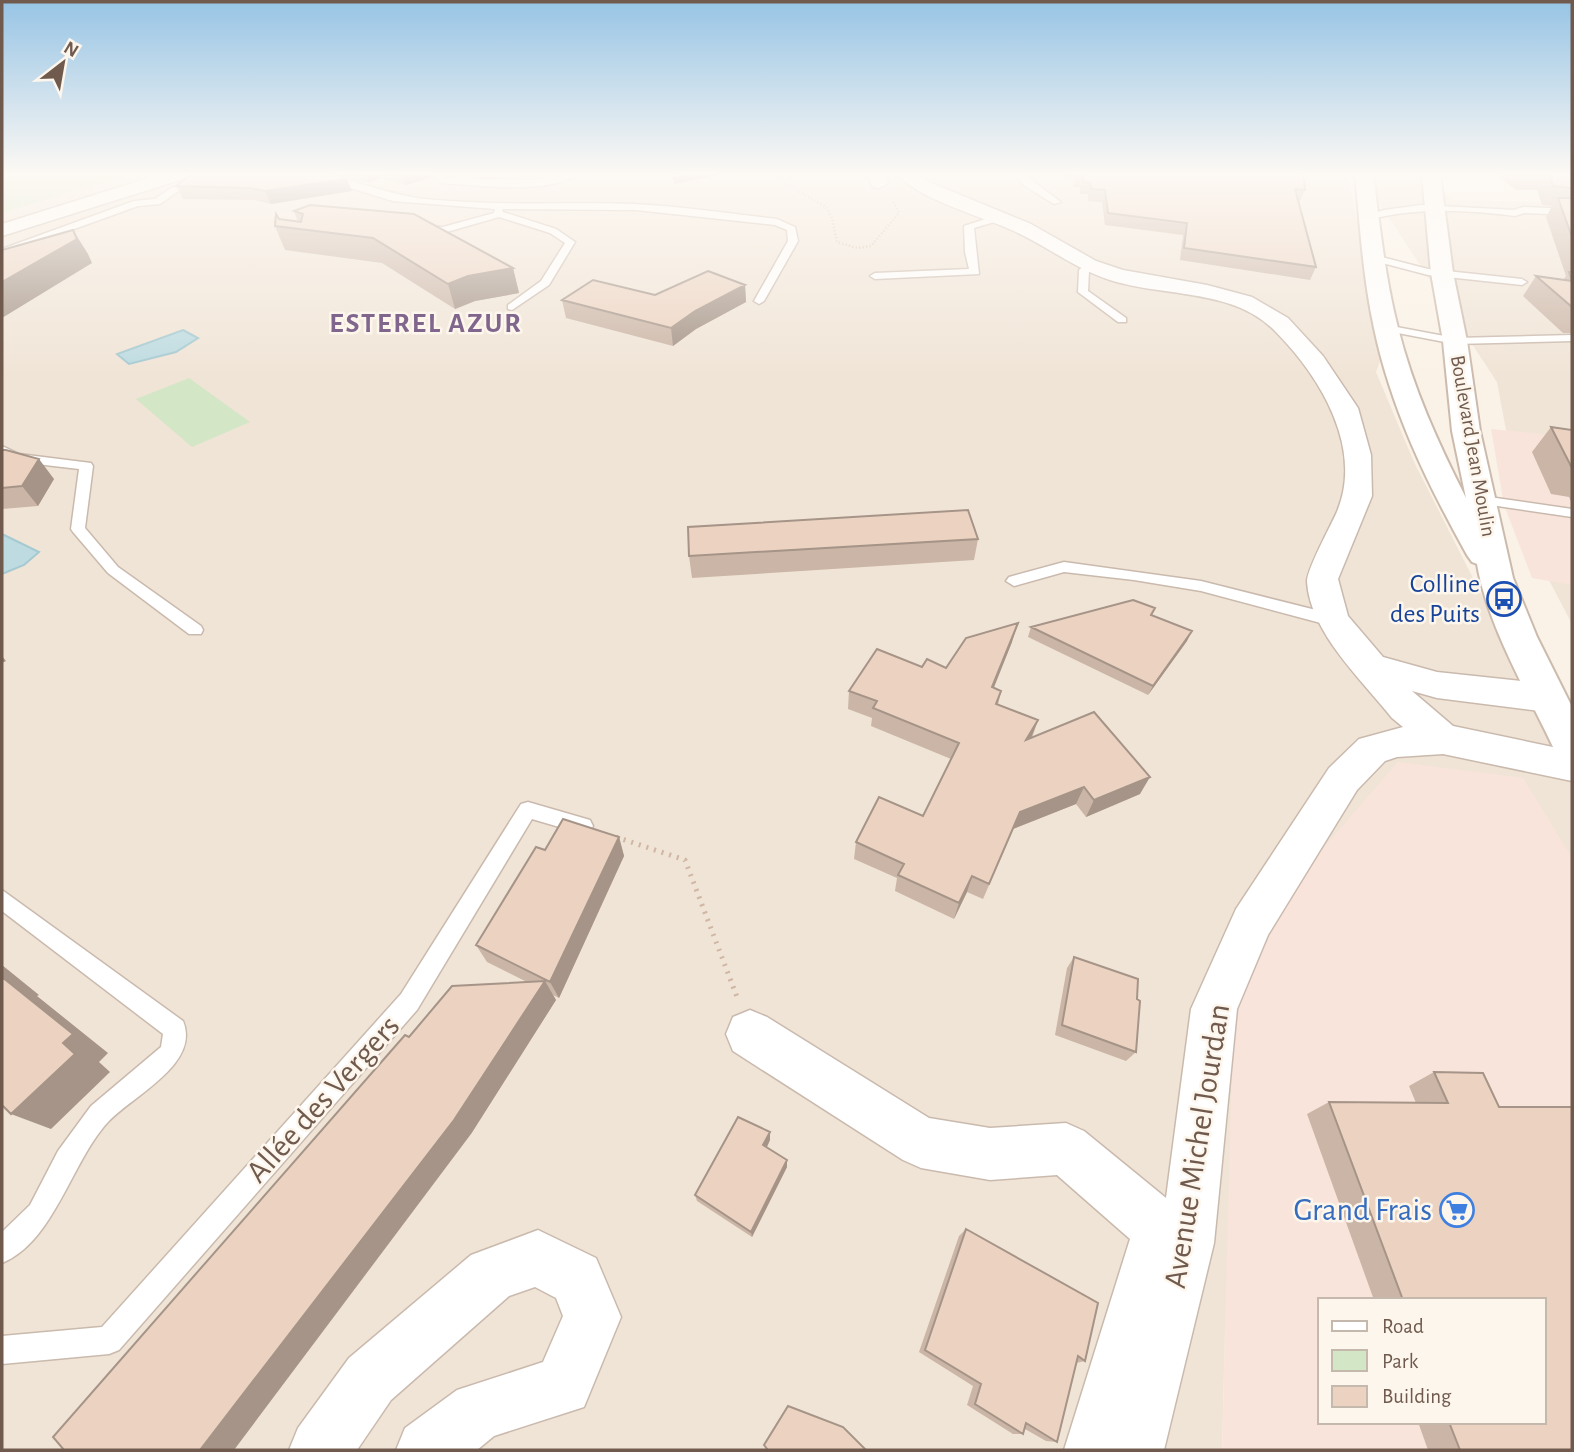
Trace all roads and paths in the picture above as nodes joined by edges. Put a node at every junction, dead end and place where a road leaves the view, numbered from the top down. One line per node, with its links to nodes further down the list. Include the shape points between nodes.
1 (29, 242): 10 (lane)
2 (570, 242): 17 (lane, via 545,283)
3 (793, 242): 16 (lane)
4 (838, 242): 5 (path, via 857,248)
5 (875, 242)
6 (969, 242): 14 (lane, via 975,272)
7 (1048, 242): 12 (street)
8 (1372, 242): 11 (main road)
9 (1438, 242): 13 (main road, Boulevard Jean Moulin)
10 (2, 252)
11 (1374, 258): 13 (lane); 19 (main road)
12 (1089, 265): 18 (lane, via 1084,270 1083,292); 27 (street, via 1118,276 1244,302 1280,323 1315,361 1345,408 1357,455 1358,496 1322,579)
13 (1442, 273): 15 (lane); 21 (main road, Boulevard Jean Moulin)
14 (875, 276)
15 (1522, 282)
16 (759, 301)
17 (512, 307)
18 (1122, 320)
19 (1387, 328): 21 (lane); 25 (main road, via 1422,440)
20 (1572, 338): 21 (lane)
21 (1455, 341): 23 (main road, Boulevard Jean Moulin, via 1466,431)
22 (2, 450): 28 (lane, via 16,458 86,466 78,529 113,570)
23 (1482, 499): 24 (lane); 25 (main road, Boulevard Jean Moulin)
24 (1572, 513)
25 (1496, 578): 30 (main road, Boulevard Jean Moulin)
26 (1014, 581): 27 (lane, via 1064,567 1134,575 1201,586)
27 (1332, 620): 29 (street)
28 (195, 629)
29 (1375, 668): 30 (street, via 1437,685); 31 (street, via 1405,708)
30 (1548, 698): 32 (main road, Boulevard Jean Moulin)
31 (1443, 739): 33 (street, Avenue Michel Jourdan); 42 (street, Avenue Michel Jourdan, via 1396,742 1373,750 1343,779 1251,923 1214,1009 1187,1243)
32 (1572, 745)
33 (1572, 766)
34 (599, 831): 36 (path, via 685,860); 38 (lane, Allée des Vergers, via 528,810 409,1002 109,1340)
35 (2, 899): 37 (lane, via 175,1029 171,1053 99,1114 67,1160 40,1214)
36 (750, 1034): 41 (street, via 921,1142 990,1154 1066,1149 1160,1229)
37 (2, 1250)
38 (2, 1350)
39 (320, 1450): 40 (street, via 370,1379 491,1275 538,1258 576,1278 592,1317 563,1386 478,1411)
40 (427, 1450)
41 (1095, 1450)
42 (1133, 1450)

